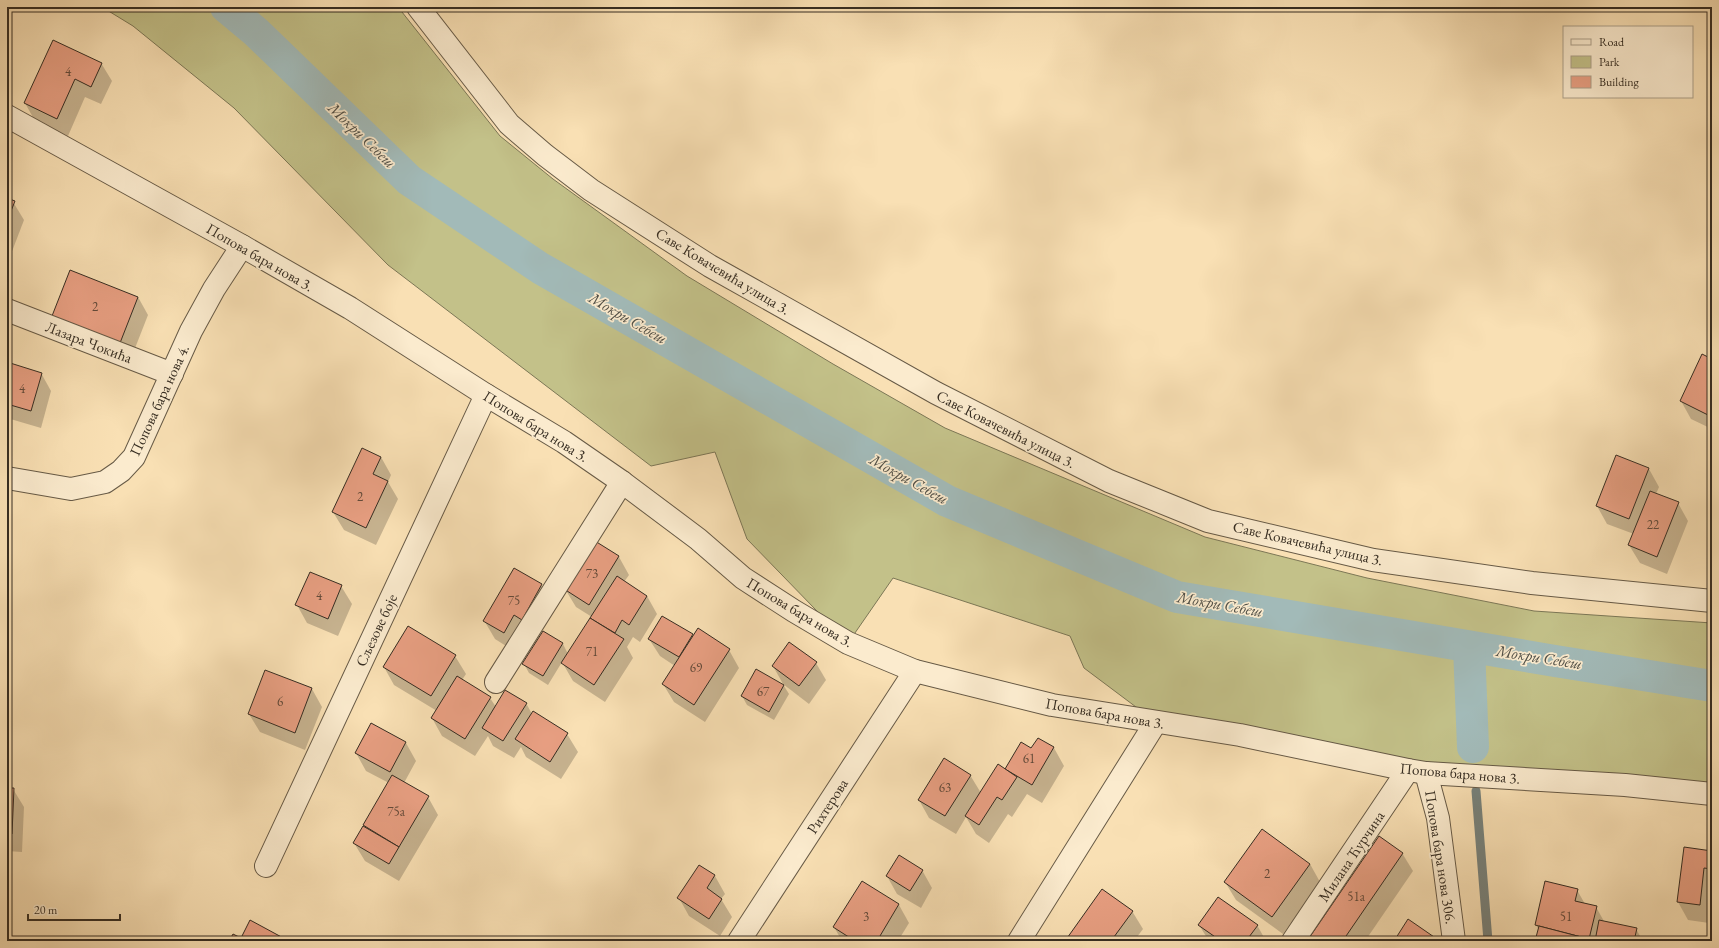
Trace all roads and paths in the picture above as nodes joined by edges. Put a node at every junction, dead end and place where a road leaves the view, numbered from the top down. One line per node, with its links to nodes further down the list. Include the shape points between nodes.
1 (418, 7): 9 (street, Саве Ковачевића улица 3., via 509,124 591,190 710,266 936,393 1109,480 1208,521 1373,560 1532,582)
2 (7, 116): 3 (street, Попова бара нова 3.)
3 (242, 246): 5 (street, Попова бара нова 4., via 214,289); 6 (street, Попова бара нова 3., via 350,308)
4 (7, 310): 5 (street, Лазара Чокића)
5 (172, 374): 7 (street, Попова бара нова 4., via 134,457 121,471 105,482 71,488)
6 (486, 395): 8 (street, Попова бара нова 3., via 564,442); 15 (street, Сљезове боје)
7 (7, 478)
8 (622, 482): 10 (street, Попова бара нова 3., via 698,539 744,578 794,612 848,643); 11 (street)
9 (1712, 601)
10 (915, 671): 12 (street, Попова бара нова 3., via 1052,705); 16 (street, Рихтерова)
11 (496, 682)
12 (1156, 722): 13 (street, Попова бара нова 3., via 1240,735); 17 (street)
13 (1417, 772): 14 (street, Попова бара нова 3., via 1625,785); 18 (street, Милана Ћурчина); 19 (street, Попова бара нова 306., via 1438,818)
14 (1712, 794)
15 (266, 866)
16 (739, 941)
17 (1019, 941)
18 (1293, 941)
19 (1454, 941)

